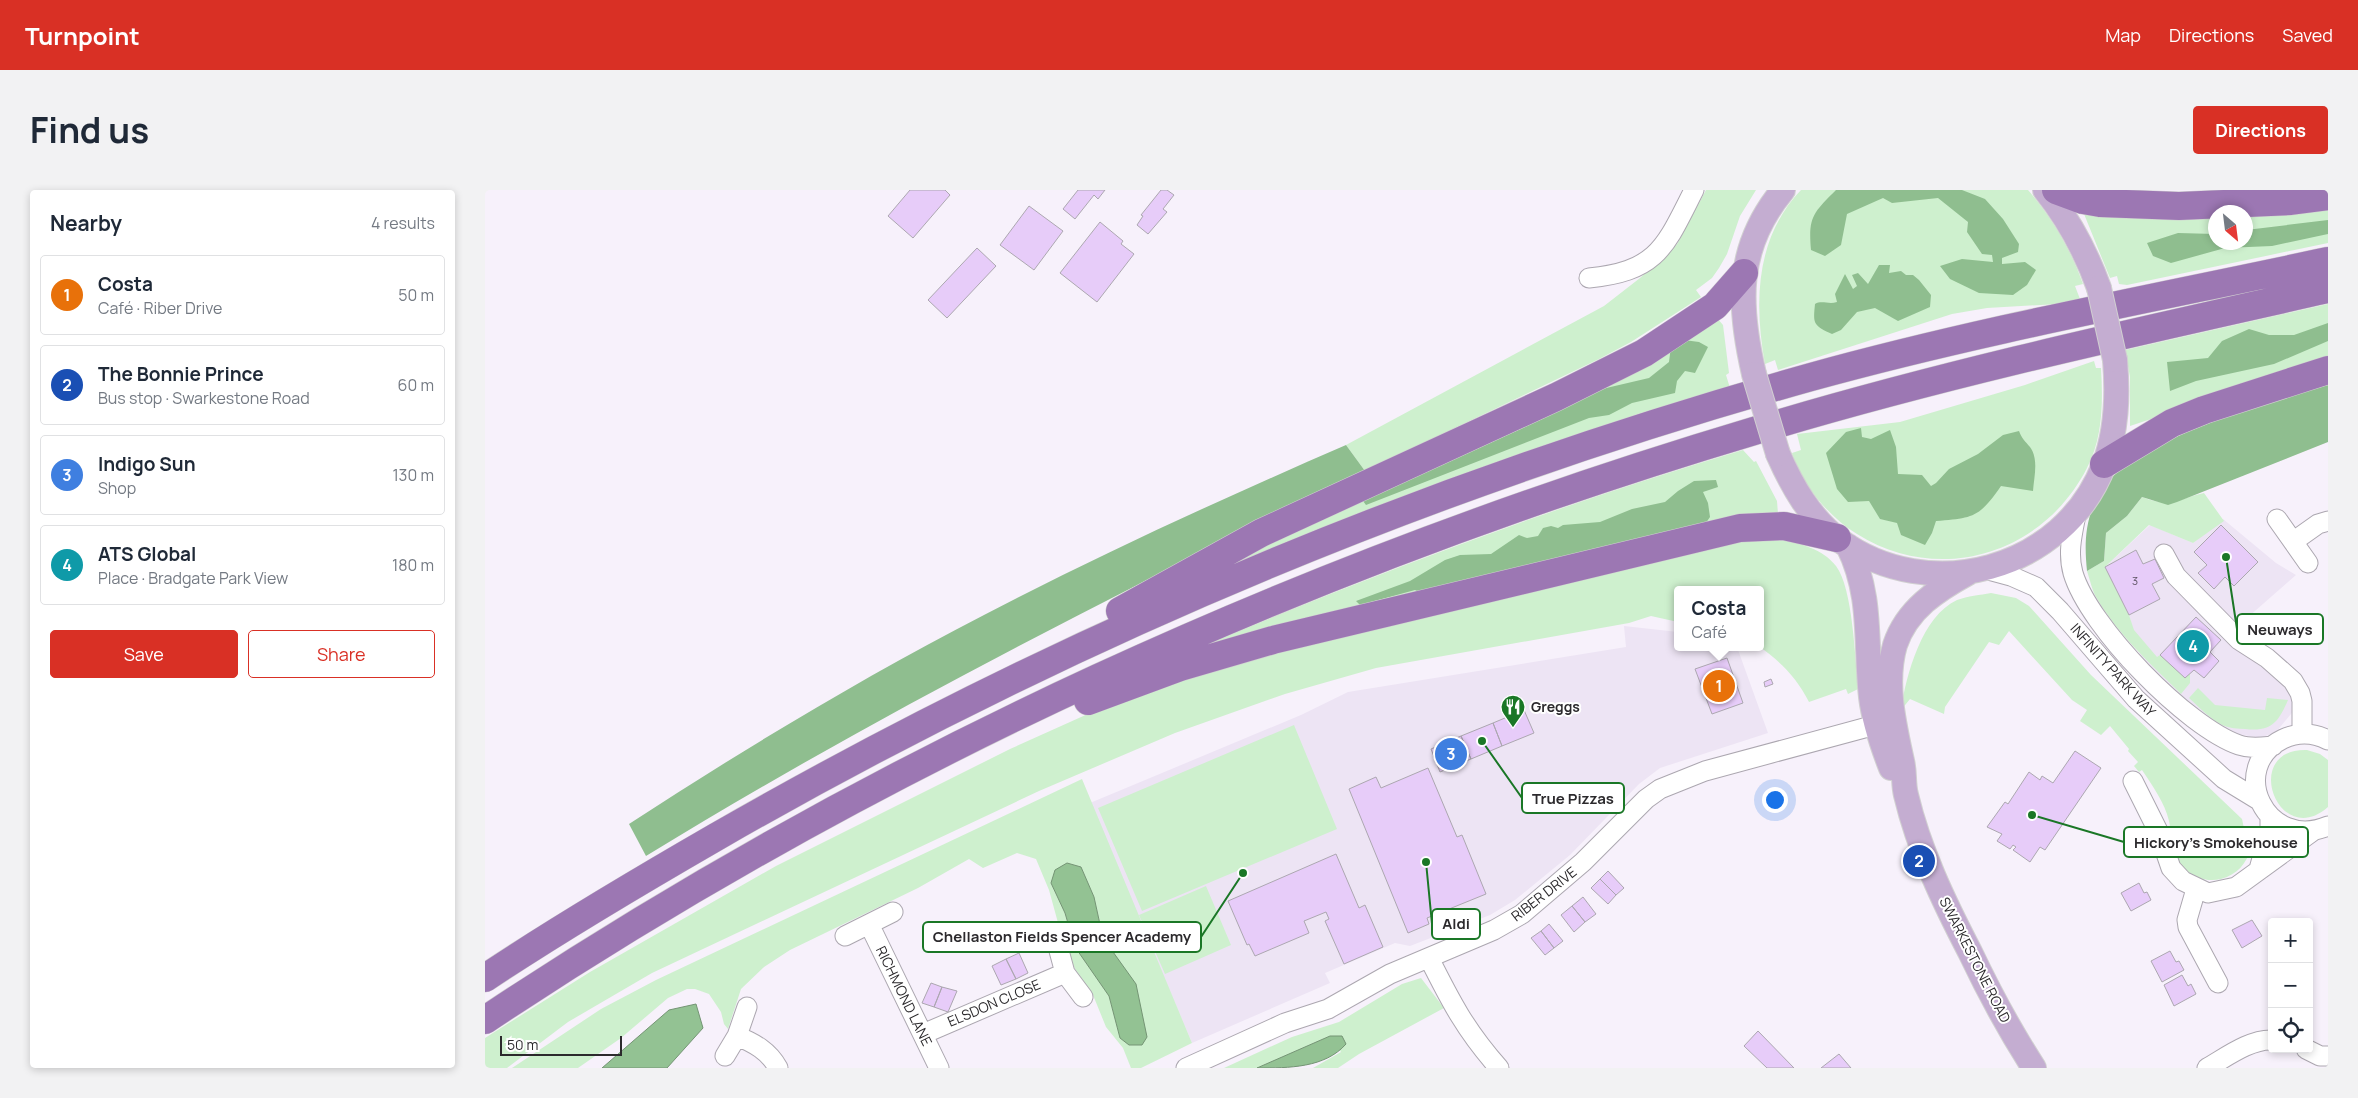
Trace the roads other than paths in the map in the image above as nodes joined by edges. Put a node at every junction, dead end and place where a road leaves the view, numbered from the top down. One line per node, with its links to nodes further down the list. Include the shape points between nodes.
1 (1695, 190): 8 (street, via 1663,246 1653,257 1626,273)
2 (1783, 190): 7 (main road, via 1763,219)
3 (2045, 190): 11 (main road, SWARKESTONE ROAD, bridge, via 2068,221 2088,259 2099,288 2115,360 2116,411)
4 (2056, 190): 5 (highway, via 2100,203 2179,206 2291,201)
5 (2328, 196)
6 (2328, 261): 21 (highway, via 1925,347 1717,405 1573,451 1468,487 1246,572 1030,670)
7 (1744, 272): 15 (main road, bridge, via 1744,331 1778,454 1808,510); 21 (highway, via 1715,306 1644,353 1261,533 1041,652)
8 (1589, 278)
9 (2328, 290): 26 (highway, via 2048,354 1839,407 1709,444 1488,517 1255,608 1084,683)
10 (2328, 370): 11 (highway, via 2172,423)
11 (2105, 464): 12 (main road, SWARKESTONE ROAD)
12 (2077, 510): 19 (main road, SWARKESTONE ROAD, via 2048,538 2032,548); 24 (street, INFINITY PARK WAY, via 2070,554 2077,585 2134,664 2178,706 2227,740 2257,748)
13 (2277, 519): 16 (street)
14 (2328, 521): 16 (street)
15 (1842, 542): 19 (main road, via 1885,565 1905,570 1935,574); 20 (main road, SWARKESTONE ROAD, via 1861,575 1866,599 1869,674); 26 (highway, via 1784,526 1740,528 1273,640 1136,682 953,760)
16 (2294, 542): 18 (street)
17 (2164, 554): 22 (street, via 2176,576 2239,640 2267,658 2293,681 2302,701)
18 (2308, 563)
19 (1977, 571): 20 (main road, SWARKESTONE ROAD, via 1929,596 1906,622 1893,657); 27 (street, INFINITY PARK WAY, via 2011,576 2036,587 2136,699 2224,779)
20 (1884, 722): 36 (street, RIBER DRIVE, via 1705,771 1660,789 1645,799 1583,862 1522,914 1499,928); 51 (main road, SWARKESTONE ROAD, via 1892,770 1905,792 1916,830 1948,908 1996,1004)
21 (923, 723): 38 (highway, via 809,783 611,897)
22 (2302, 734): 23 (street); 24 (street)
23 (2328, 740)
24 (2273, 746): 27 (street, via 2257,771)
25 (2133, 781): 31 (street, via 2159,833 2171,868)
26 (874, 788): 42 (highway, via 637,923)
27 (2259, 801): 28 (street)
28 (2270, 817): 29 (street, via 2285,828 2303,832); 30 (street, via 2271,830)
29 (2320, 828): 30 (street)
30 (2259, 869): 31 (street, via 2236,887 2213,892)
31 (2196, 889): 39 (street, via 2188,927)
32 (893, 912): 33 (street)
33 (869, 924): 34 (street); 43 (street, RICHMOND LANE)
34 (845, 936)
35 (1058, 947): 37 (street)
36 (1429, 958): 49 (street, RIBER DRIVE, via 1390,974 1328,1009 1285,1023); 50 (street, via 1456,1012)
37 (1065, 973): 40 (street); 43 (street, ELSDON CLOSE)
38 (485, 978)
39 (2218, 983)
40 (1083, 997)
41 (747, 1007): 44 (street)
42 (485, 1020)
43 (923, 1034): 48 (street, RICHMOND LANE)
44 (737, 1036): 46 (street); 47 (street, via 756,1044)
45 (2268, 1040): 52 (street, via 2244,1048)
46 (725, 1056)
47 (778, 1068)
48 (939, 1068)
49 (1186, 1068)
50 (1499, 1068)
51 (2035, 1068)
52 (2207, 1068)

